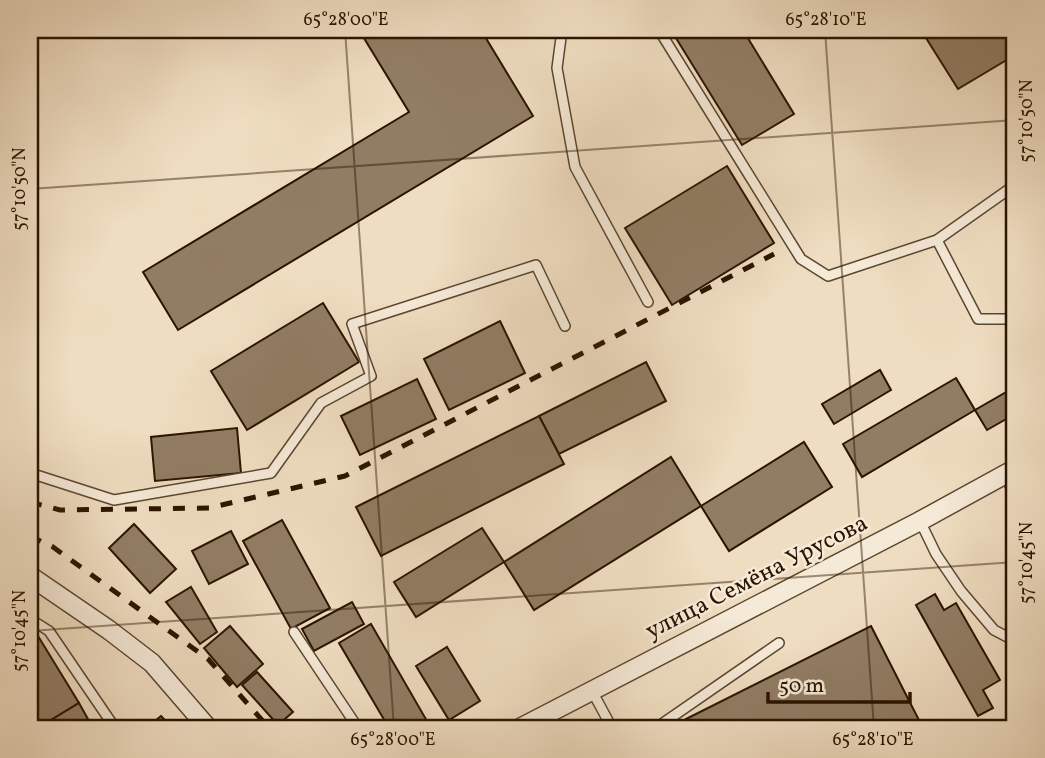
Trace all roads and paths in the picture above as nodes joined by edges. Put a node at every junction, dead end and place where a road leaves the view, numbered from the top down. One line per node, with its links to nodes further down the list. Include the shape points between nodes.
1 (562, 30): 5 (lane, via 557,68 575,167)
2 (659, 30): 4 (lane, via 801,259 828,276)
3 (1015, 185): 4 (lane)
4 (937, 240): 6 (lane, via 978,318)
5 (648, 302)
6 (1015, 319)
7 (565, 326): 9 (lane, via 536,265 352,324 372,376 321,403 271,473 114,500)
8 (1009, 472): 10 (lane); 11 (street, улица Семёна Урусова)
9 (30, 474)
10 (1015, 494)
11 (920, 521): 15 (lane, via 961,591 994,630); 17 (street, улица Семёна Урусова)
12 (30, 576): 19 (street, via 152,663)
13 (30, 619): 18 (lane, via 49,631)
14 (294, 632): 20 (lane)
15 (1015, 641)
16 (779, 643): 23 (lane)
17 (592, 691): 21 (street, улица Семёна Урусова); 22 (lane)
18 (115, 728)
19 (208, 728)
20 (358, 728)
21 (520, 728)
22 (612, 728)
23 (656, 728)

